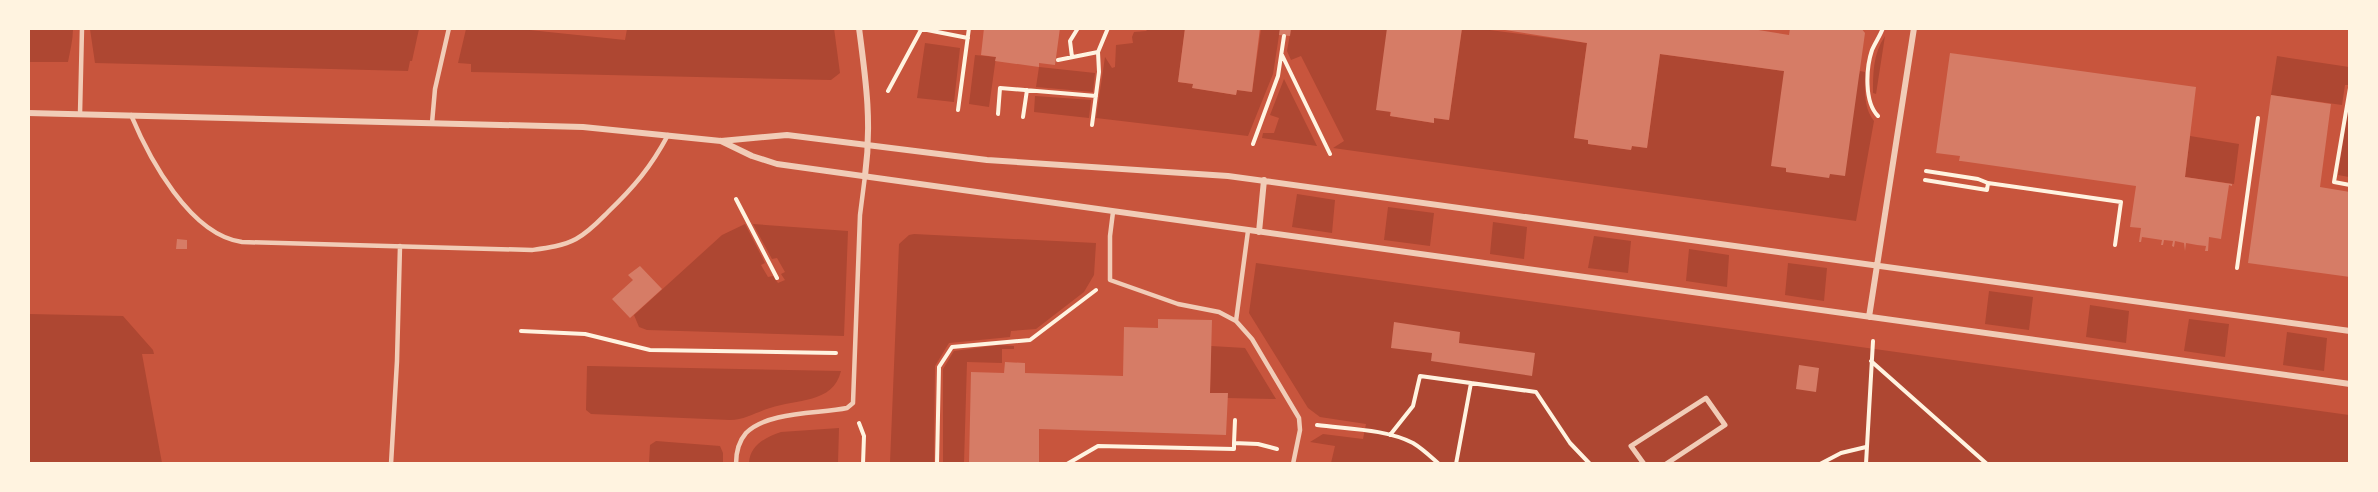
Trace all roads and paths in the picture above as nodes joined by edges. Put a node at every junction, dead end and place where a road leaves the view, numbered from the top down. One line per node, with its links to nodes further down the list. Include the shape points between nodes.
1 (82, 28): 22 (lane)
2 (449, 28): 28 (lane, via 435,89)
3 (859, 28): 33 (street, via 868,94)
4 (969, 28): 11 (path)
5 (1078, 28): 14 (path, via 1070,41)
6 (1108, 28): 12 (path)
7 (1883, 28): 25 (path, via 1872,51 1869,71 1870,99)
8 (1914, 28): 47 (street)
9 (920, 29): 11 (path); 18 (path)
10 (1284, 36): 13 (path)
11 (968, 38): 20 (path)
12 (1098, 52): 14 (path); 19 (path)
13 (1282, 55): 32 (path); 34 (path)
14 (1072, 57): 15 (path)
15 (1058, 60)
16 (2349, 88): 40 (path, via 2334,182)
17 (1027, 90): 19 (path); 23 (path, via 1000,88); 26 (path)
18 (887, 93)
19 (1095, 96): 29 (path)
20 (958, 110)
21 (28, 113): 22 (street)
22 (80, 114): 24 (street)
23 (998, 114)
24 (131, 115): 28 (street); 46 (lane, via 166,182 222,237 242,242)
25 (1878, 116)
26 (1023, 117)
27 (2258, 118): 48 (path)
28 (432, 123): 30 (street, via 583,127)
29 (1092, 125)
30 (668, 135): 31 (street); 46 (lane, via 654,163 635,186 590,229 566,243 532,249)
31 (721, 141): 33 (street, via 787,135); 36 (street, via 777,164)
32 (1253, 144)
33 (869, 145): 36 (street); 37 (street, via 1020,163)
34 (1330, 154)
35 (1926, 171): 39 (path)
36 (865, 176): 42 (street); 56 (lane)
37 (1264, 180): 44 (street); 47 (street)
38 (1925, 180): 39 (path, via 1987,190)
39 (1988, 183): 45 (path, via 2121,202)
40 (2349, 184)
41 (736, 199): 49 (path)
42 (1113, 212): 43 (street); 50 (lane)
43 (1248, 231): 44 (street); 52 (lane)
44 (1258, 232): 51 (street)
45 (2115, 245)
46 (400, 246): 67 (lane)
47 (1877, 265): 51 (street); 54 (street)
48 (2237, 268)
49 (777, 278)
50 (1110, 280): 52 (lane, via 1178,304 1219,312); 70 (path, via 1030,340 952,347 939,368)
51 (1869, 317): 59 (street)
52 (1236, 321): 62 (lane, via 1297,412)
53 (521, 331): 56 (path, via 585,334 650,350)
54 (2349, 331)
55 (1872, 341): 57 (path)
56 (854, 353): 68 (lane, via 854,401 847,408 792,415 756,427 740,442)
57 (1871, 361): 66 (path); 80 (path)
58 (1471, 383): 63 (path, via 1420,376 1413,406); 74 (path); 75 (path, via 1536,392 1570,443)
59 (2349, 384)
60 (858, 417): 69 (path, via 864,436)
61 (1235, 420): 64 (path)
62 (1300, 423): 63 (path); 72 (lane)
63 (1390, 435): 73 (path, via 1418,446)
64 (1234, 443): 65 (path); 71 (path, via 1234,449 1098,446)
65 (1252, 444)
66 (1866, 447): 78 (path, via 1841,453); 79 (path)
67 (391, 464)
68 (736, 464)
69 (863, 464)
70 (937, 464)
71 (1068, 464)
72 (1293, 464)
73 (1439, 464)
74 (1456, 464)
75 (1590, 464)
76 (1644, 464): 77 (street, via 1631,446 1706,398 1725,425)
77 (1666, 464)
78 (1820, 464)
79 (1866, 464)
80 (1987, 464)

